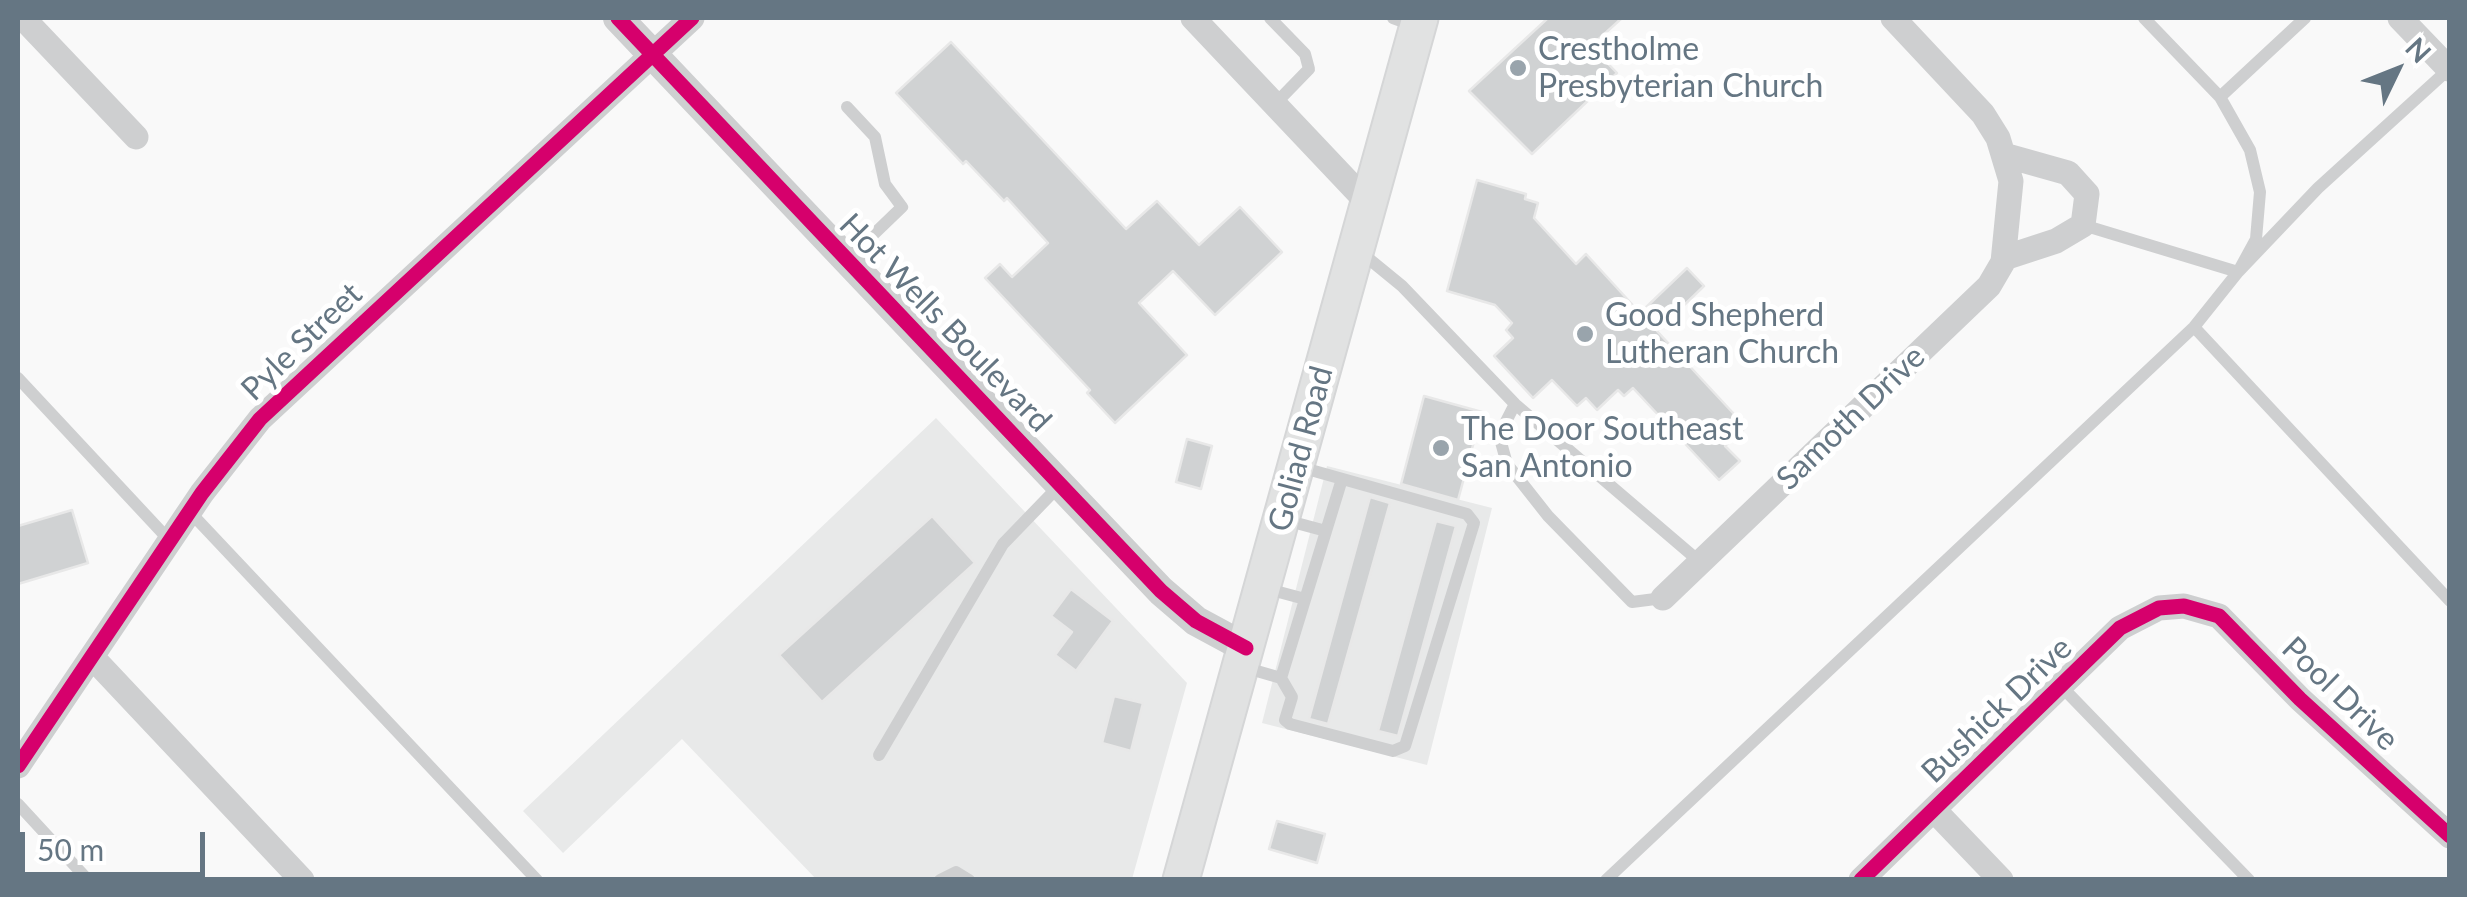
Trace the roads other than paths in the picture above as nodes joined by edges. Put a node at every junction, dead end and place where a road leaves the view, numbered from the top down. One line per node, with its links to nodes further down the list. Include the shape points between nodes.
1 (24, 18): 16 (street)
2 (618, 18): 11 (street, Hot Wells Boulevard)
3 (692, 18): 11 (street, Pyle Street)
4 (1193, 18): 14 (street)
5 (1270, 18): 14 (lane, via 1305,54 1309,69)
6 (1892, 18): 17 (street, via 1983,114)
7 (2144, 18): 13 (lane)
8 (2305, 18): 13 (lane)
9 (2400, 18): 12 (street)
10 (1410, 21): 18 (main road, Goliad Road)
11 (652, 55): 22 (street, Hot Wells Boulevard); 30 (street, Pyle Street, via 309,370 232,452)
12 (2449, 68): 23 (lane)
13 (2220, 97): 23 (lane, via 2250,150 2260,192 2256,239)
14 (1275, 104): 18 (street)
15 (846, 108): 22 (lane, via 875,137 885,184 902,207)
16 (136, 137)
17 (2004, 154): 19 (street, via 2068,173 2087,194); 21 (street, Samoth Drive, via 2011,180)
18 (1368, 203): 20 (main road, Goliad Road)
19 (2083, 224): 21 (street); 23 (lane)
20 (1356, 248): 26 (lane, via 1402,286); 27 (main road, Goliad Road)
21 (2004, 258): 34 (street, Samoth Drive, via 1989,286)
22 (847, 260): 29 (street, Hot Wells Boulevard)
23 (2238, 272): 24 (lane)
24 (2194, 327): 38 (lane); 55 (lane)
25 (18, 378): 33 (lane)
26 (1515, 404): 34 (lane); 36 (lane, via 1499,435 1507,464 1632,602)
27 (1296, 466): 28 (lane); 31 (main road, Goliad Road)
28 (1342, 479): 32 (lane); 42 (lane, via 1467,514 1474,523 1405,746 1393,751 1290,724 1285,720 1292,697)
29 (1060, 484): 40 (street, Hot Wells Boulevard, via 1161,591); 44 (lane, via 1003,544)
30 (190, 512): 33 (street, Pyle Street); 51 (lane)
31 (1281, 519): 32 (lane); 35 (main road, Goliad Road)
32 (1326, 531): 37 (lane)
33 (170, 541): 41 (street, Pyle Street)
34 (1700, 562): 36 (street, Samoth Drive)
35 (1262, 588): 37 (lane); 40 (main road, Goliad Road)
36 (1663, 598)
37 (1306, 600): 42 (lane)
38 (2450, 601)
39 (2184, 606): 43 (street, Bushick Drive, via 2142,613); 48 (street, Pool Drive, via 2219,616 2239,633 2300,699)
40 (1243, 657): 42 (lane); 54 (main road, Goliad Road)
41 (93, 658): 45 (street, Pyle Street); 50 (street)
42 (1282, 678)
43 (2061, 686): 47 (street, Bushick Drive); 58 (lane)
44 (879, 755)
45 (18, 766)
46 (18, 804): 49 (lane)
47 (1934, 810): 56 (street, Bushick Drive); 57 (street)
48 (2450, 836)
49 (88, 880)
50 (302, 880)
51 (537, 880)
52 (940, 880): 53 (lane, via 956,872)
53 (969, 880)
54 (1181, 880)
55 (1606, 880)
56 (1861, 880)
57 (2001, 880)
58 (2249, 880)

